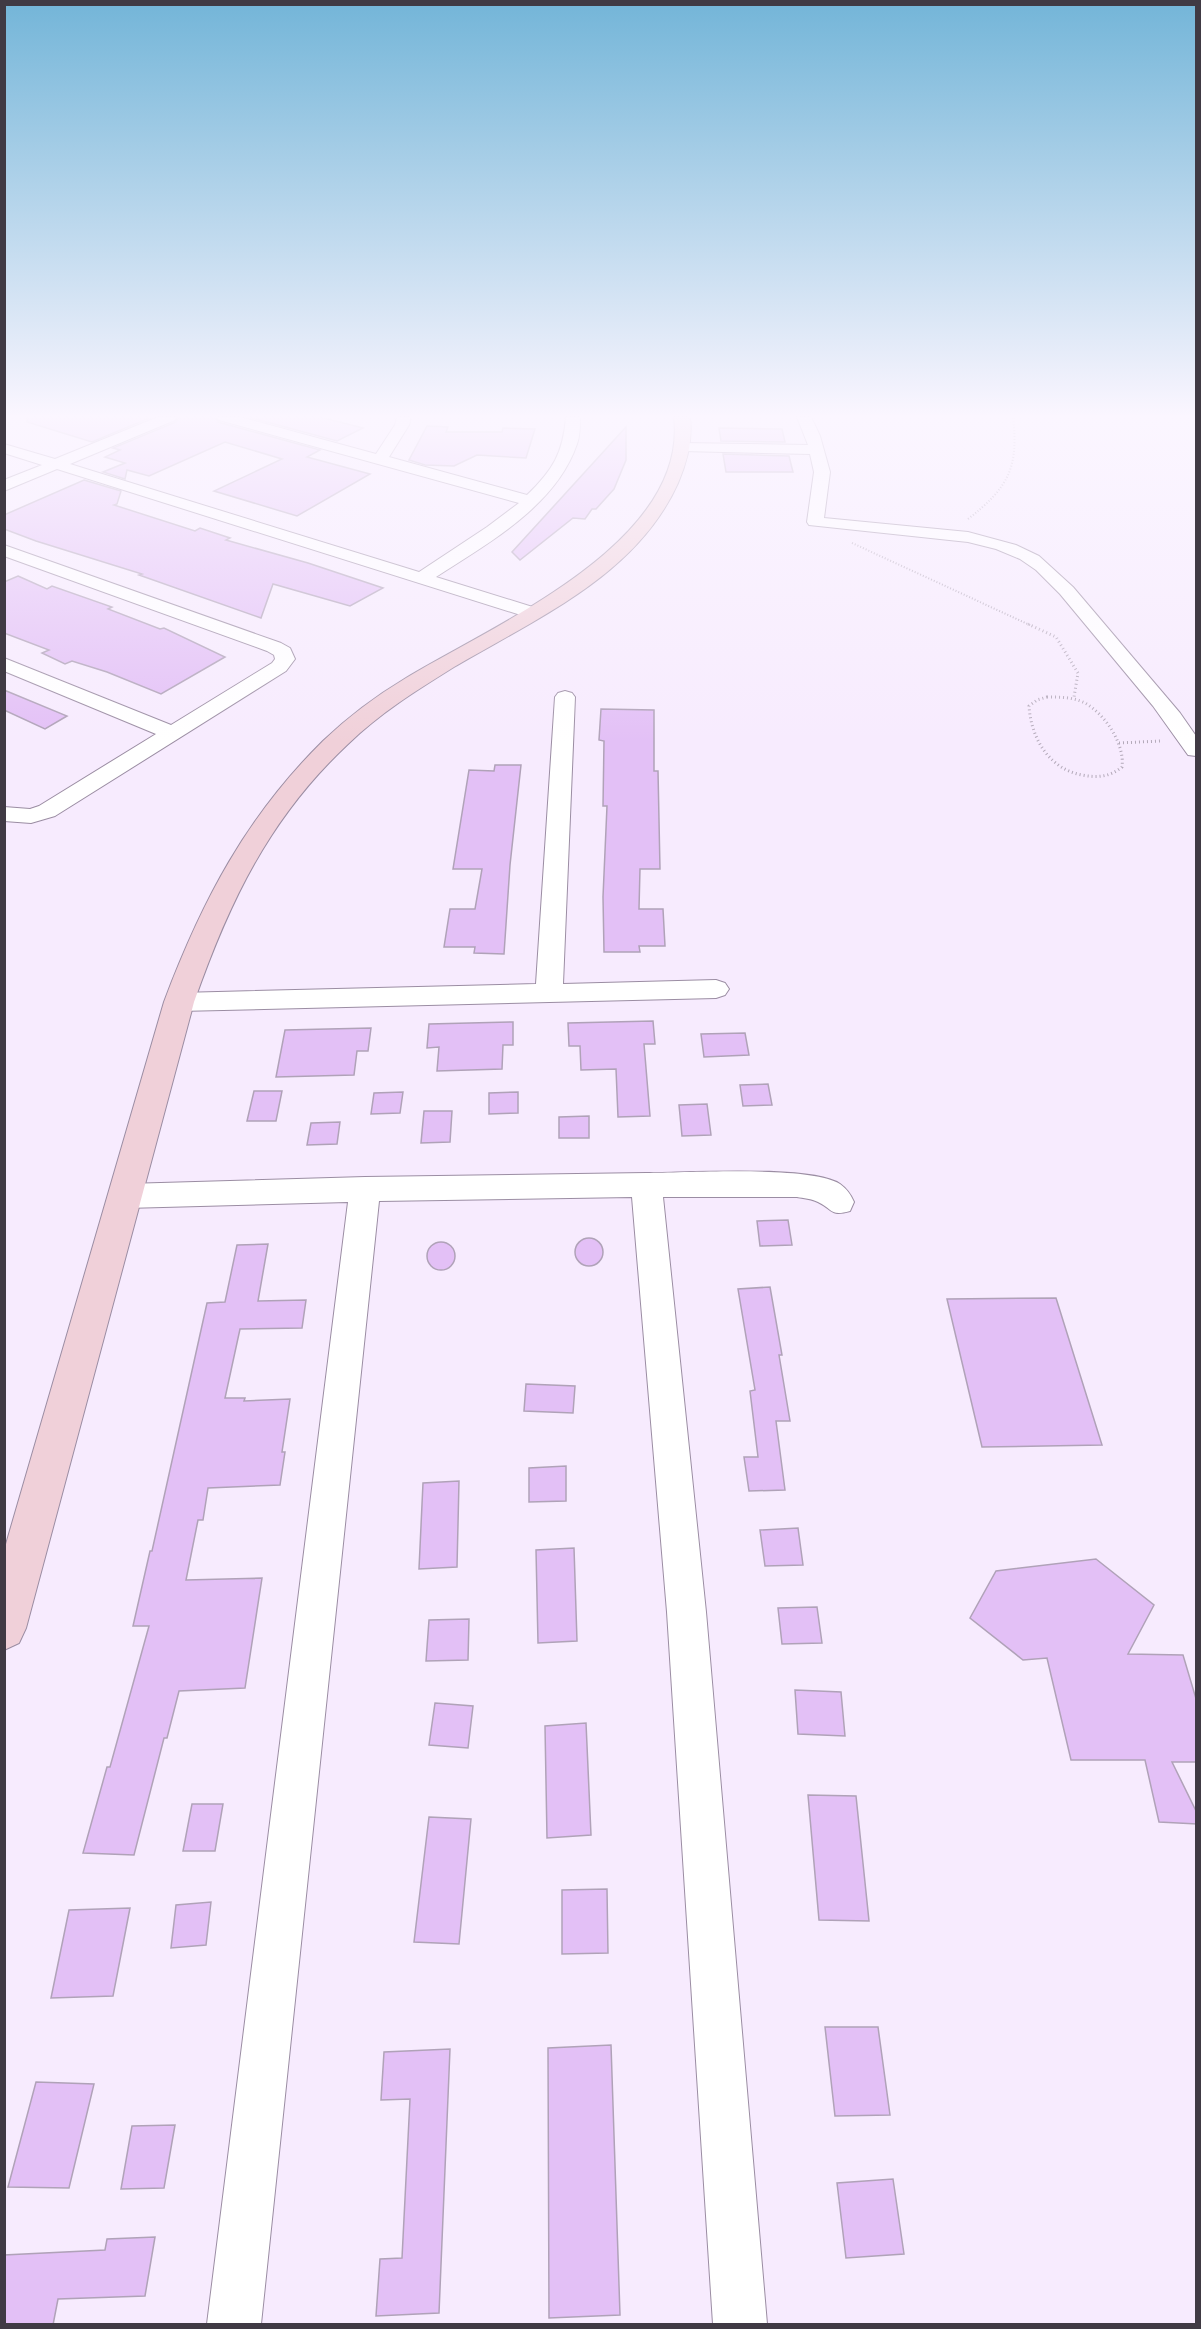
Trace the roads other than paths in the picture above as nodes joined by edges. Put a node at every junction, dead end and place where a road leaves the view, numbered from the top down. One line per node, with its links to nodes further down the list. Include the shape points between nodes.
1 (255, 526): 8 (street)
2 (501, 526): 8 (street)
3 (643, 526): 9 (main road, via 616,554)
4 (838, 526): 13 (street, via 968,537 1030,558 1116,649)
5 (4, 550): 6 (street)
6 (24, 557): 7 (street); 12 (street, via 283,652 285,658 279,667)
7 (4, 566)
8 (422, 578): 9 (street)
9 (533, 613): 17 (main road, via 444,663 374,710 282,798 227,884)
10 (4, 664): 12 (street)
11 (565, 697): 16 (street)
12 (172, 733): 14 (street, via 47,811 31,816)
13 (1193, 745)
14 (4, 814)
15 (716, 989): 16 (street)
16 (549, 993): 17 (street)
17 (179, 1002): 20 (main road)
18 (646, 1185): 19 (street); 21 (street, via 797,1185 828,1192); 25 (street, via 682,1570)
19 (365, 1189): 20 (street); 24 (street)
20 (126, 1196): 22 (main road)
21 (839, 1202)
22 (15, 1549): 23 (main road)
23 (4, 1628)
24 (234, 2325)
25 (740, 2325)

